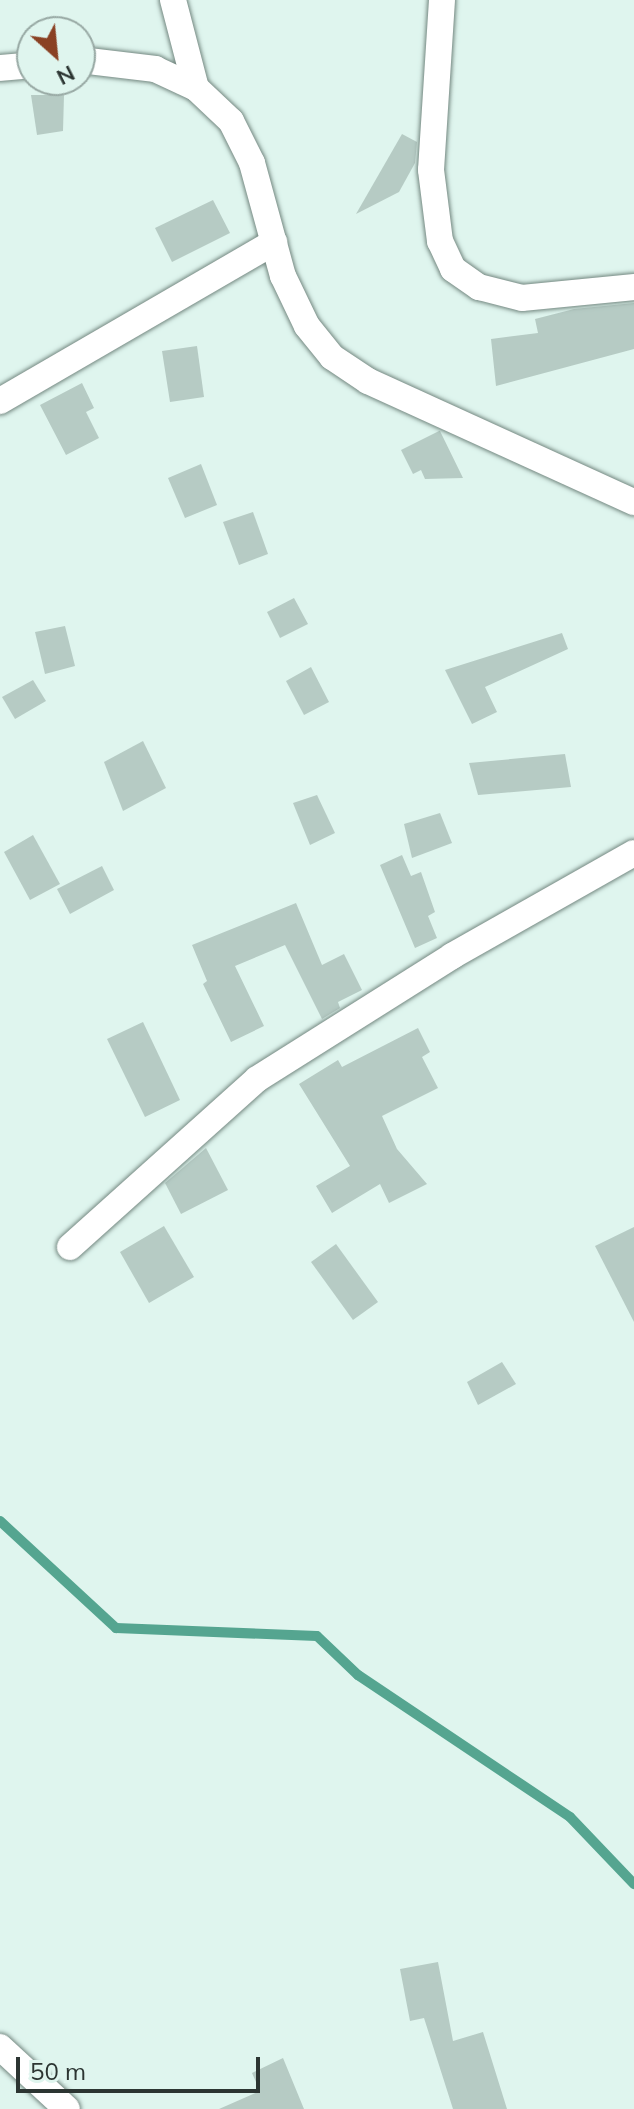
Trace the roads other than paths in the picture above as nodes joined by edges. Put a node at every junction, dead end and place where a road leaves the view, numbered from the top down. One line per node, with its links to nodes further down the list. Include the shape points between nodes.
1 (173, 0): 4 (street)
2 (442, 0): 6 (street, via 431,170 440,241 453,269 479,287 522,298)
3 (96, 62): 4 (street, via 155,69)
4 (196, 88): 5 (street, via 231,121 252,163)
5 (274, 242): 7 (street); 8 (street, via 307,326 332,357 368,381)
6 (634, 287)
7 (0, 401)
8 (634, 502)
9 (634, 853): 10 (street, via 452,956 257,1079)
10 (70, 1247)
11 (0, 2047): 12 (street)
12 (67, 2109)

